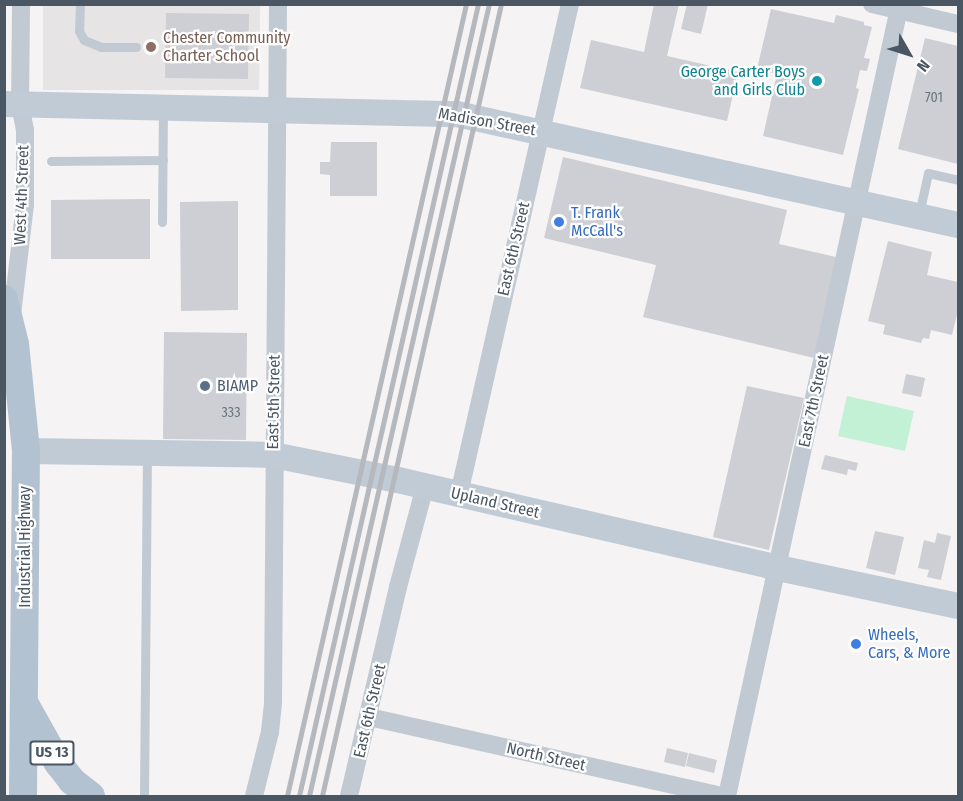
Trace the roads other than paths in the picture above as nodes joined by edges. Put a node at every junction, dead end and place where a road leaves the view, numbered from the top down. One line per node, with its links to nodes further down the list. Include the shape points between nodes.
1 (21, 4): 9 (street, West 4th Street)
2 (80, 4): 8 (lane, via 79,31 84,40 101,47)
3 (278, 4): 11 (street, East 5th Street)
4 (570, 4): 12 (street, East 6th Street)
5 (872, 4): 6 (street)
6 (899, 8): 7 (street); 16 (street, East 7th Street)
7 (958, 24)
8 (136, 47)
9 (12, 104): 10 (street, Madison Street); 20 (street, West 4th Street, via 25,130 25,205)
10 (163, 107): 11 (street, Madison Street); 13 (lane)
11 (278, 109): 12 (street, Madison Street, via 457,114); 23 (street, East 5th Street)
12 (541, 131): 16 (street, Madison Street); 25 (street, East 6th Street)
13 (163, 160): 14 (lane); 18 (lane)
14 (51, 161)
15 (958, 180): 17 (lane, via 928,173)
16 (856, 203): 17 (street, Madison Street); 26 (street, East 7th Street)
17 (918, 216): 19 (street, Madison Street)
18 (162, 222)
19 (958, 225)
20 (8, 311): 21 (main road, Industrial Highway / US 13)
21 (26, 451): 22 (street, Upland Street); 28 (main road, Industrial Highway / US 13)
22 (147, 452): 23 (street, Upland Street); 32 (lane)
23 (273, 455): 24 (street, Upland Street); 33 (street, East 5th Street, via 273,702 270,732)
24 (425, 486): 25 (street, Upland Street); 29 (street, East 6th Street)
25 (459, 494): 26 (street, Upland Street)
26 (778, 568): 27 (street, Upland Street); 35 (street, East 7th Street)
27 (958, 606)
28 (24, 702): 30 (main road, Industrial Highway / US 13); 31 (main road, US 13, via 58,763)
29 (369, 717): 34 (street, East 6th Street); 35 (street, North Street)
30 (23, 796)
31 (91, 796)
32 (144, 796)
33 (254, 796)
34 (350, 796)
35 (725, 796)

